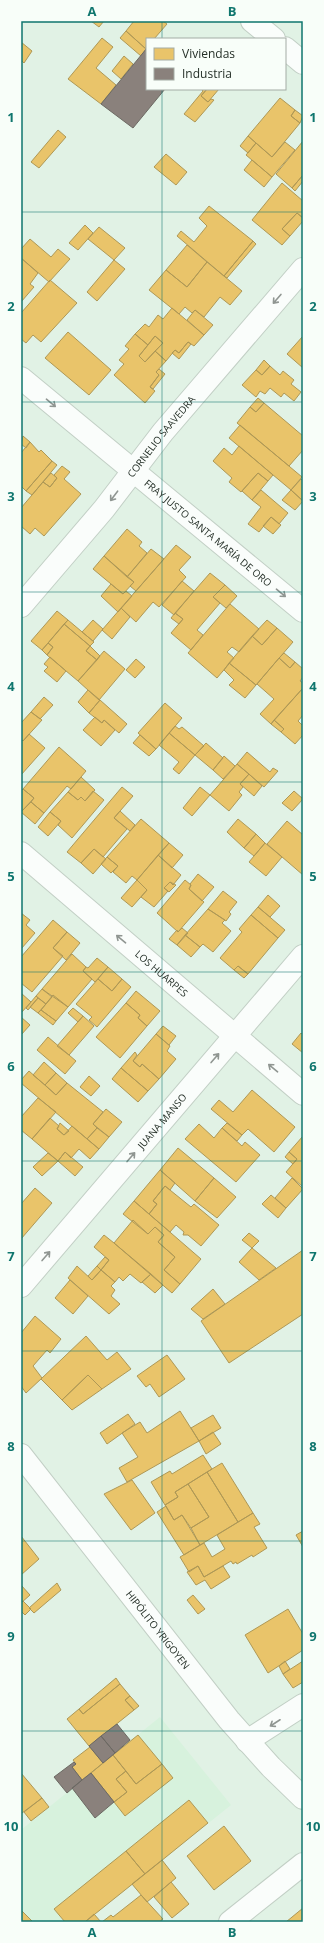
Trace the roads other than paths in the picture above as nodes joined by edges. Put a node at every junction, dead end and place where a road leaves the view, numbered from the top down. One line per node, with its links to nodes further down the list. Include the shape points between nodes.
1 (252, 21): 2 (street)
2 (273, 38)
3 (286, 49): 4 (street)
4 (303, 63)
5 (303, 269): 7 (street, CORNELIO SAAVEDRA, one-way to 7, via 163,432)
6 (21, 378): 7 (street, FRAY JUSTO SANTA MARÍA DE ORO, one-way to 7)
7 (133, 471): 8 (street, CORNELIO SAAVEDRA, one-way to 8); 9 (street, FRAY JUSTO SANTA MARÍA DE ORO, one-way to 9)
8 (21, 606)
9 (303, 611)
10 (21, 853): 12 (street, LOS HUARPES, one-way to 10)
11 (303, 956): 12 (street, JUANA MANSO)
12 (235, 1036): 13 (street, LOS HUARPES, one-way to 12); 14 (street, JUANA MANSO, one-way to 12)
13 (303, 1094)
14 (21, 1286)
15 (25, 1467): 17 (street, HIPÓLITO YRIGOYEN)
16 (303, 1705): 17 (street, one-way to 17)
17 (247, 1741): 18 (street, HIPÓLITO YRIGOYEN)
18 (303, 1798)
19 (303, 1864): 20 (street)
20 (230, 1922)

